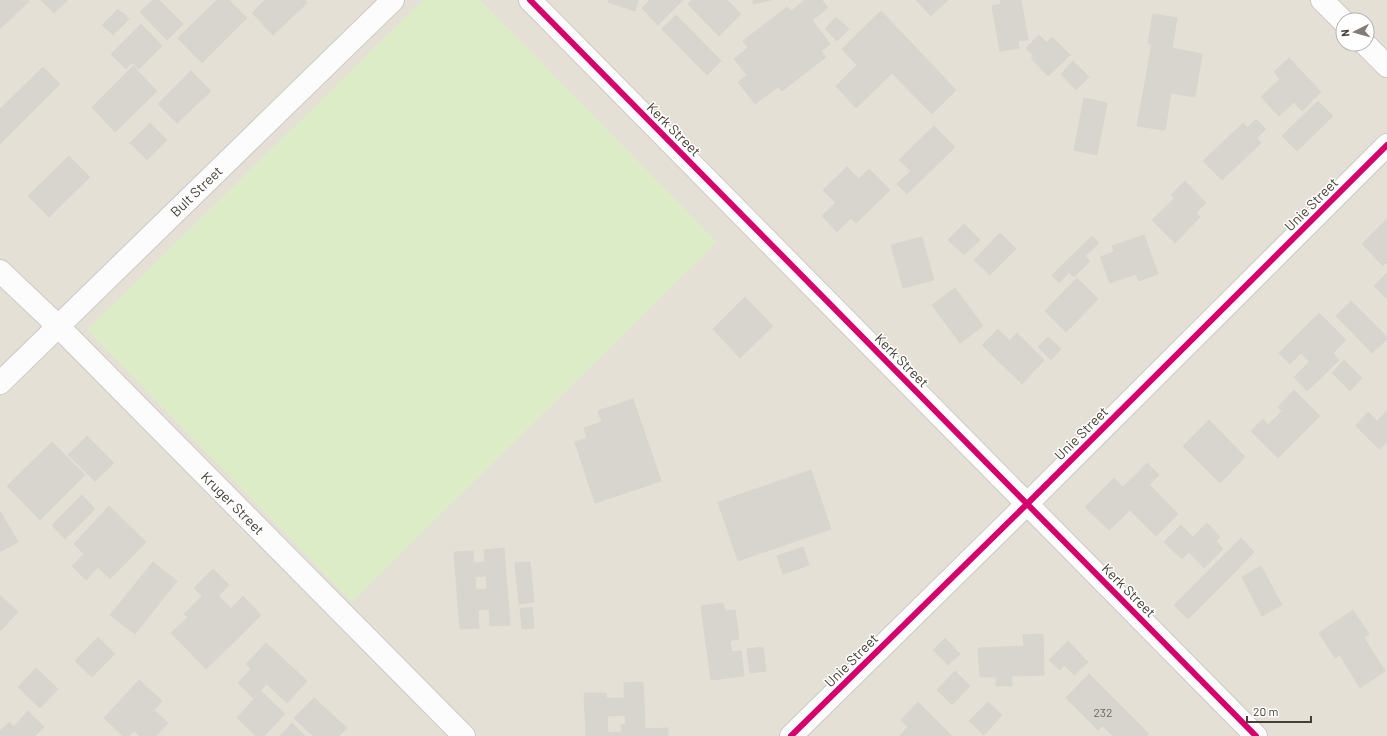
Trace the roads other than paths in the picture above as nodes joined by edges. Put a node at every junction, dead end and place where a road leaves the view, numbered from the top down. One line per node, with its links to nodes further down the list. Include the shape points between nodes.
1 (393, 0): 9 (street, Bult Street)
2 (530, 0): 11 (street, Kerk Street)
3 (1322, 0): 4 (street)
4 (1335, 13)
5 (1373, 52): 6 (street)
6 (1387, 66)
7 (1387, 145): 11 (street, Unie Street)
8 (0, 271): 9 (street, Kruger Street)
9 (58, 326): 10 (street, Bult Street); 12 (street, Kruger Street)
10 (0, 383)
11 (1027, 504): 13 (street, Unie Street); 14 (street, Kerk Street)
12 (464, 736)
13 (791, 736)
14 (1256, 736)

